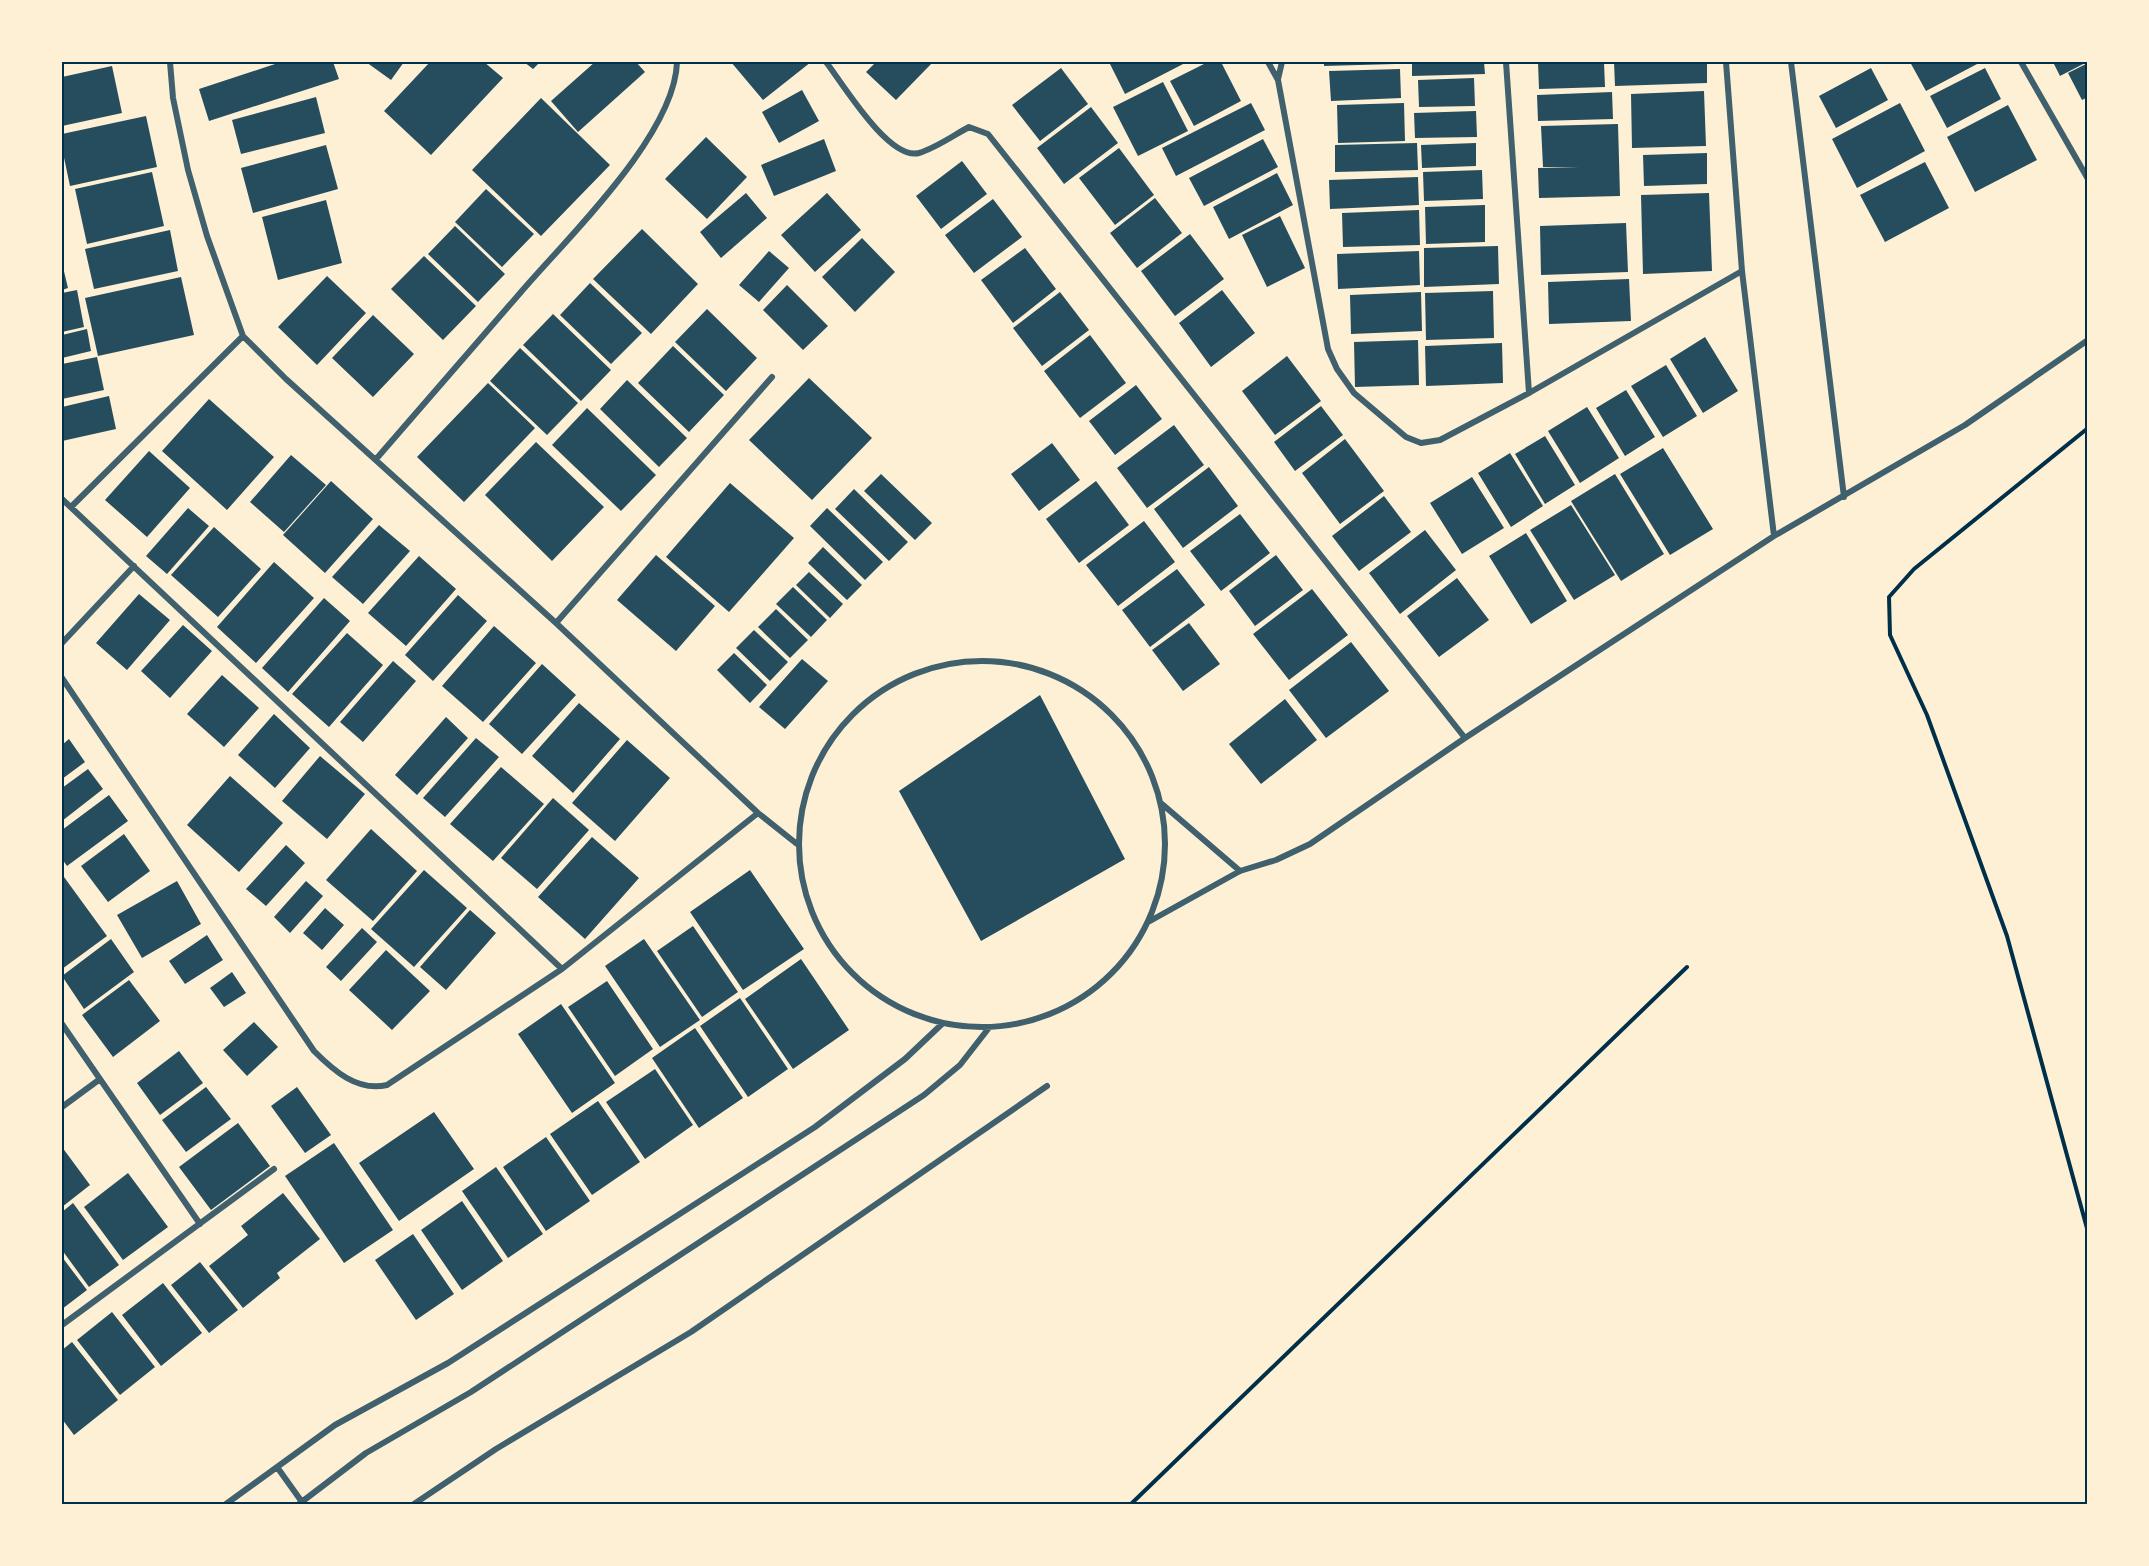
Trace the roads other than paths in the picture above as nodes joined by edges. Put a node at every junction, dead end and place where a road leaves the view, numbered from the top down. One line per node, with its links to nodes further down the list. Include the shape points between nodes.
1 (170, 62): 13 (street, via 188,170)
2 (677, 62): 17 (street, via 672,91 663,111 624,173)
3 (826, 62): 26 (street, via 881,134 904,153 919,153 969,127 988,134)
4 (1268, 62): 10 (street)
5 (1282, 62): 10 (street)
6 (1506, 62): 16 (street)
7 (1726, 62): 12 (street)
8 (1791, 62): 18 (street)
9 (2021, 62): 11 (street)
10 (1278, 80): 16 (street, via 1328,349 1354,393 1406,436 1427,443 1440,440)
11 (2088, 179)
12 (1742, 271): 16 (street); 21 (street)
13 (243, 336): 17 (street); 20 (street)
14 (2088, 340): 18 (street, via 1965,425)
15 (772, 377): 23 (street)
16 (1529, 393)
17 (377, 459): 23 (street)
18 (1844, 497): 21 (street)
19 (62, 499): 20 (street)
20 (71, 507): 22 (street)
21 (1774, 537): 26 (street)
22 (134, 566): 24 (street); 32 (street)
23 (556, 622): 28 (street)
24 (62, 643)
25 (62, 678): 32 (street, via 314,1051 342,1076 367,1087 387,1086)
26 (1465, 738): 30 (street, via 1310,844)
27 (1162, 804): 29 (street, via 1140,748 1102,703 1051,673 993,660 934,667 879,692 836,733 808,785); 30 (street); 31 (street, via 1166,864)
28 (758, 813): 29 (street); 32 (street)
29 (797, 844): 34 (street, via 806,901 832,953 872,994)
30 (1240, 871): 31 (street)
31 (1150, 921): 35 (street, via 1117,970 1070,1006 1026,1024)
32 (562, 969)
33 (62, 1024): 36 (street)
34 (942, 1024): 35 (street); 42 (street, via 905,1059 815,1126 448,1363 335,1425)
35 (988, 1029): 43 (street, via 960,1065 924,1095 471,1392 366,1453)
36 (100, 1079): 38 (street); 40 (street)
37 (1047, 1086): 45 (street, via 691,1332 496,1449)
38 (62, 1107)
39 (274, 1169): 40 (street)
40 (200, 1224): 41 (street)
41 (62, 1325)
42 (277, 1467): 43 (street); 44 (street)
43 (301, 1503)
44 (226, 1504)
45 (414, 1504)

